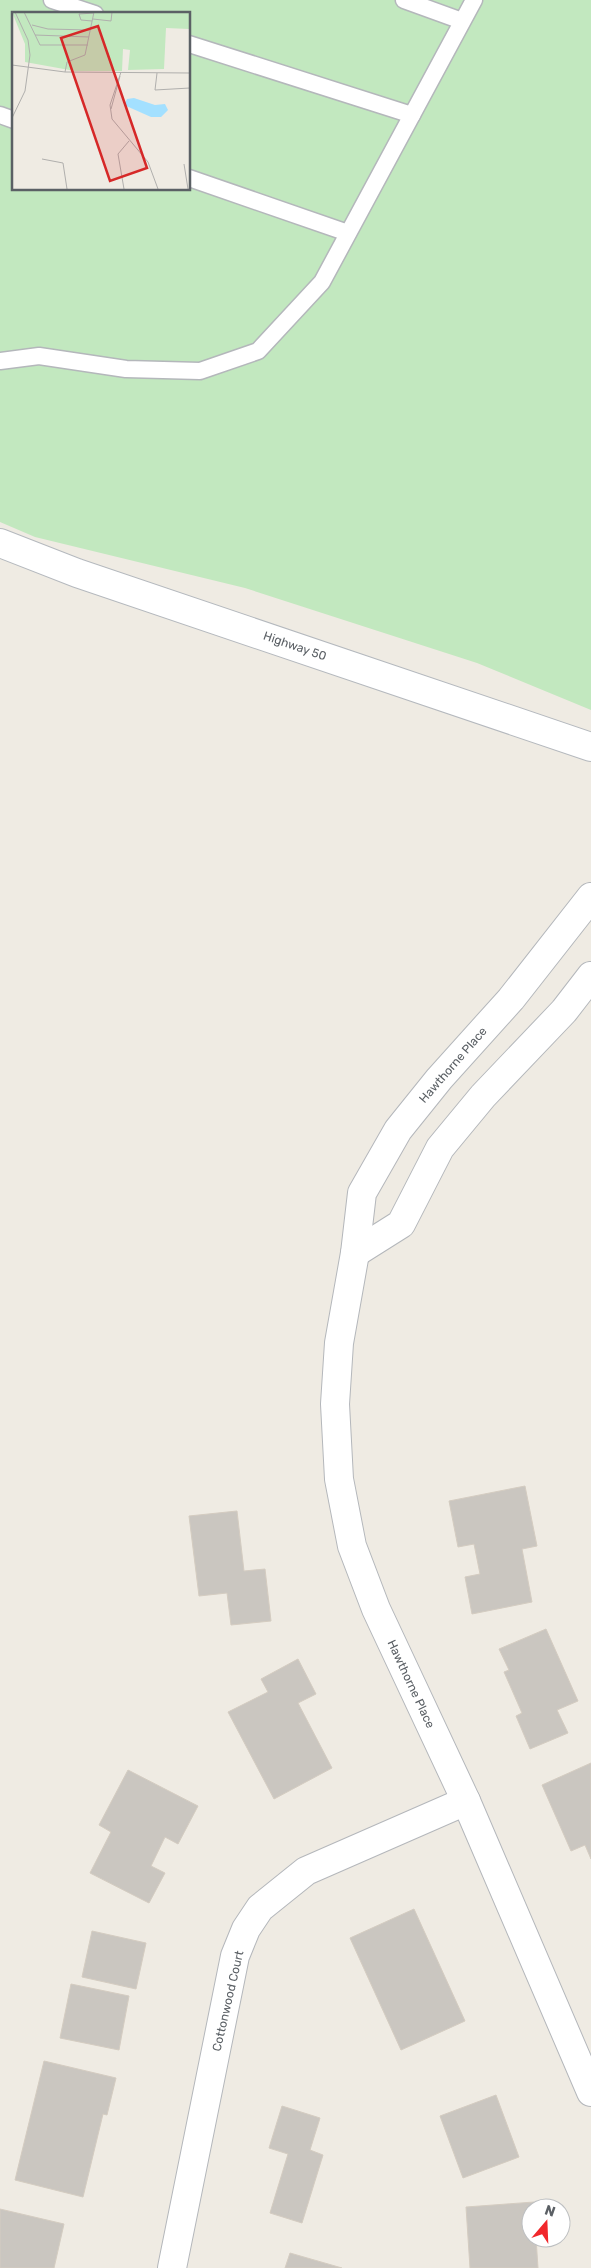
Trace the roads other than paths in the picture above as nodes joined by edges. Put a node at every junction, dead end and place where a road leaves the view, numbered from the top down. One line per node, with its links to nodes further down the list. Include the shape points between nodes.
1 (52, 0): 4 (lane)
2 (404, 0): 5 (lane)
3 (474, 0): 5 (lane)
4 (89, 12)
5 (462, 21): 8 (lane)
6 (190, 44): 8 (lane)
7 (0, 115): 9 (lane)
8 (412, 115): 11 (lane)
9 (12, 119)
10 (190, 178): 11 (lane)
11 (348, 233): 12 (lane, via 322,282 258,351 200,371 126,369 39,356)
12 (0, 361)
13 (0, 543): 14 (street, Highway 50, via 87,576)
14 (591, 747)
15 (591, 897): 17 (street, Hawthorne Place, via 511,999 398,1130 362,1193)
16 (591, 976): 17 (street, via 564,1011 483,1096 440,1148 401,1224)
17 (355, 1253): 18 (street, Hawthorne Place, via 339,1344 335,1404 339,1479 352,1546 376,1609)
18 (466, 1801): 19 (street, Hawthorne Place); 20 (street, Cottonwood Court, via 306,1871 260,1908 246,1929 236,1956)
19 (591, 2092)
20 (172, 2268)

